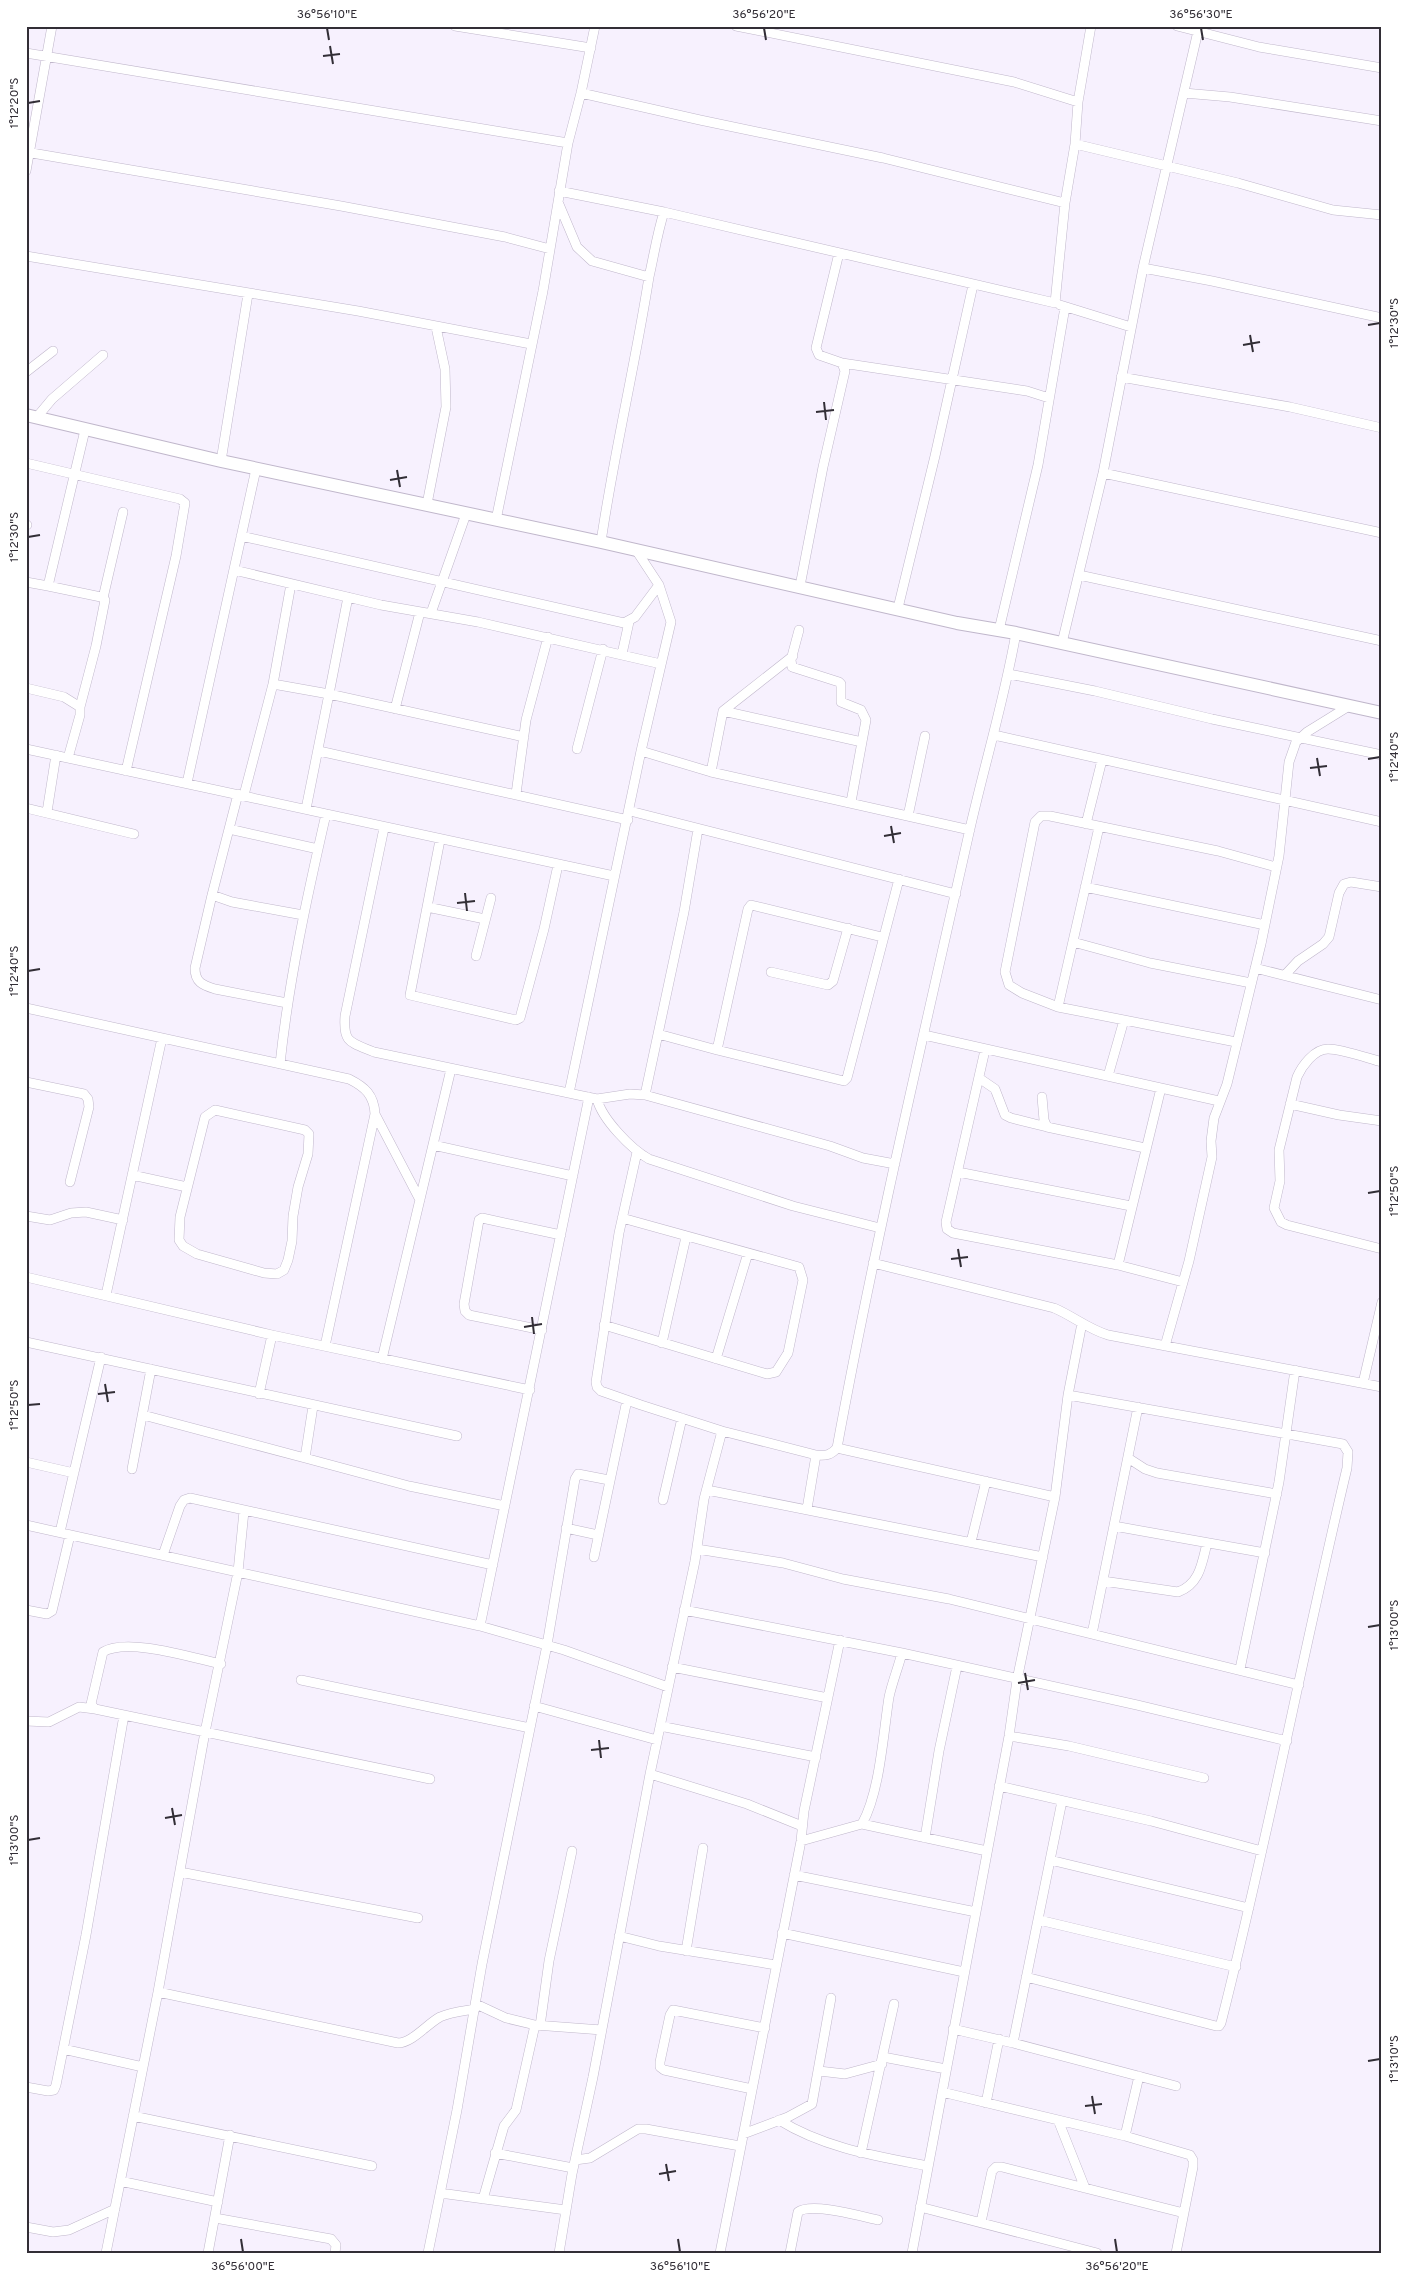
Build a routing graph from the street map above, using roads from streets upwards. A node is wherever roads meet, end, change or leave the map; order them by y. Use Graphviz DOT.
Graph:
graph roads {
  1 [pos="52,26"];
  2 [pos="455,26"];
  3 [pos="595,26"];
  4 [pos="736,26"];
  5 [pos="1091,26"];
  6 [pos="1177,26"];
  7 [pos="1198,32"];
  8 [pos="591,48"];
  9 [pos="26,53"];
  10 [pos="46,56"];
  11 [pos="1382,68"];
  12 [pos="582,93"];
  13 [pos="1184,93"];
  14 [pos="1078,102"];
  15 [pos="1382,121"];
  16 [pos="568,143"];
  17 [pos="1075,144"];
  18 [pos="28,153"];
  19 [pos="1167,167"];
  20 [pos="26,171"];
  21 [pos="559,191"];
  22 [pos="557,202"];
  23 [pos="1064,203"];
  24 [pos="664,212"];
  25 [pos="1382,215"];
  26 [pos="550,249"];
  27 [pos="839,253"];
  28 [pos="26,256"];
  29 [pos="1143,268"];
  30 [pos="649,277"];
  31 [pos="973,285"];
  32 [pos="248,294"];
  33 [pos="1055,303"];
  34 [pos="1065,307"];
  35 [pos="1382,318"];
  36 [pos="436,327"];
  37 [pos="1131,327"];
  38 [pos="531,344"];
  39 [pos="52,351"];
  40 [pos="102,356"];
  41 [pos="842,363"];
  42 [pos="26,372"];
  43 [pos="1121,377"];
  44 [pos="951,381"];
  45 [pos="1049,398"];
  46 [pos="32,416"];
  47 [pos="1382,428"];
  48 [pos="85,430"];
  49 [pos="221,462"];
  50 [pos="26,463"];
  51 [pos="256,469"];
  52 [pos="74,474"];
  53 [pos="1103,474"];
  54 [pos="427,504"];
  55 [pos="123,512"];
  56 [pos="466,514"];
  57 [pos="496,520"];
  58 [pos="1382,533"];
  59 [pos="242,536"];
  60 [pos="601,542"];
  61 [pos="636,550"];
  62 [pos="234,570"];
  63 [pos="1079,574"];
  64 [pos="26,582"];
  65 [pos="443,582"];
  66 [pos="291,584"];
  67 [pos="658,585"];
  68 [pos="48,586"];
  69 [pos="800,586"];
  70 [pos="103,598"];
  71 [pos="348,598"];
  72 [pos="898,608"];
  73 [pos="420,612"];
  74 [pos="431,614"];
  75 [pos="629,622"];
  76 [pos="799,630"];
  77 [pos="999,630"];
  78 [pos="1016,634"];
  79 [pos="548,637"];
  80 [pos="1382,641"];
  81 [pos="1062,643"];
  82 [pos="603,649"];
  83 [pos="622,654"];
  84 [pos="793,656"];
  85 [pos="661,664"];
  86 [pos="1009,674"];
  87 [pos="273,684"];
  88 [pos="26,688"];
  89 [pos="329,694"];
  90 [pos="1349,706"];
  91 [pos="80,707"];
  92 [pos="395,709"];
  93 [pos="723,711"];
  94 [pos="1382,712"];
  95 [pos="994,735"];
  96 [pos="925,736"];
  97 [pos="524,737"];
  98 [pos="1301,738"];
  99 [pos="862,742"];
  100 [pos="26,749"];
  101 [pos="577,749"];
  102 [pos="319,751"];
  103 [pos="641,751"];
  104 [pos="56,755"];
  105 [pos="1382,755"];
  106 [pos="68,758"];
  107 [pos="1102,760"];
  108 [pos="126,771"];
  109 [pos="711,772"];
  110 [pos="187,783"];
  111 [pos="516,794"];
  112 [pos="241,795"];
  113 [pos="1286,799"];
  114 [pos="851,802"];
  115 [pos="26,808"];
  116 [pos="306,809"];
  117 [pos="47,812"];
  118 [pos="326,814"];
  119 [pos="629,816"];
  120 [pos="908,816"];
  121 [pos="1382,822"];
  122 [pos="1086,824"];
  123 [pos="1099,827"];
  124 [pos="384,828"];
  125 [pos="229,829"];
  126 [pos="698,829"];
  127 [pos="970,830"];
  128 [pos="134,834"];
  129 [pos="440,840"];
  130 [pos="318,849"];
  131 [pos="558,865"];
  132 [pos="1276,866"];
  133 [pos="614,876"];
  134 [pos="899,879"];
  135 [pos="1085,887"];
  136 [pos="1382,887"];
  137 [pos="212,894"];
  138 [pos="956,894"];
  139 [pos="491,898"];
  140 [pos="427,907"];
  141 [pos="303,915"];
  142 [pos="485,919"];
  143 [pos="1265,925"];
  144 [pos="848,928"];
  145 [pos="882,937"];
  146 [pos="1073,942"];
  147 [pos="476,956"];
  148 [pos="1255,968"];
  149 [pos="771,972"];
  150 [pos="1285,975"];
  151 [pos="1251,983"];
  152 [pos="1382,1000"];
  153 [pos="287,1003"];
  154 [pos="1058,1007"];
  155 [pos="26,1008"];
  156 [pos="1124,1020"];
  157 [pos="658,1034"];
  158 [pos="924,1035"];
  159 [pos="162,1038"];
  160 [pos="1236,1042"];
  161 [pos="718,1050"];
  162 [pos="985,1050"];
  163 [pos="1382,1062"];
  164 [pos="280,1064"];
  165 [pos="452,1069"];
  166 [pos="1108,1076"];
  167 [pos="979,1078"];
  168 [pos="26,1082"];
  169 [pos="1160,1088"];
  170 [pos="569,1093"];
  171 [pos="645,1095"];
  172 [pos="1042,1097"];
  173 [pos="593,1098"];
  174 [pos="1219,1101"];
  175 [pos="1290,1104"];
  176 [pos="375,1114"];
  177 [pos="1382,1121"];
  178 [pos="1047,1127"];
  179 [pos="433,1145"];
  180 [pos="1146,1148"];
  181 [pos="637,1152"];
  182 [pos="894,1164"];
  183 [pos="958,1172"];
  184 [pos="132,1175"];
  185 [pos="573,1176"];
  186 [pos="70,1182"];
  187 [pos="187,1187"];
  188 [pos="420,1200"];
  189 [pos="1131,1206"];
  190 [pos="26,1216"];
  191 [pos="622,1218"];
  192 [pos="123,1220"];
  193 [pos="880,1228"];
  194 [pos="561,1235"];
  195 [pos="686,1236"];
  196 [pos="1382,1249"];
  197 [pos="748,1253"];
  198 [pos="873,1262"];
  199 [pos="1118,1265"];
  200 [pos="26,1277"];
  201 [pos="1183,1282"];
  202 [pos="106,1295"];
  203 [pos="1382,1302"];
  204 [pos="1082,1323"];
  205 [pos="604,1325"];
  206 [pos="542,1330"];
  207 [pos="272,1335"];
  208 [pos="26,1342"];
  209 [pos="662,1343"];
  210 [pos="325,1346"];
  211 [pos="1164,1346"];
  212 [pos="101,1357"];
  213 [pos="382,1359"];
  214 [pos="716,1359"];
  215 [pos="151,1369"];
  216 [pos="1295,1370"];
  217 [pos="1364,1383"];
  218 [pos="1382,1387"];
  219 [pos="530,1390"];
  220 [pos="259,1394"];
  221 [pos="1068,1395"];
  222 [pos="627,1400"];
  223 [pos="313,1406"];
  224 [pos="1138,1407"];
  225 [pos="142,1415"];
  226 [pos="682,1418"];
  227 [pos="722,1431"];
  228 [pos="1286,1434"];
  229 [pos="457,1436"];
  230 [pos="837,1448"];
  231 [pos="816,1455"];
  232 [pos="305,1458"];
  233 [pos="1128,1458"];
  234 [pos="26,1462"];
  235 [pos="132,1469"];
  236 [pos="74,1472"];
  237 [pos="609,1480"];
  238 [pos="986,1481"];
  239 [pos="706,1490"];
  240 [pos="1277,1494"];
  241 [pos="1055,1497"];
  242 [pos="663,1500"];
  243 [pos="505,1506"];
  244 [pos="807,1509"];
  245 [pos="244,1511"];
  246 [pos="26,1525"];
  247 [pos="1114,1526"];
  248 [pos="566,1528"];
  249 [pos="65,1534"];
  250 [pos="598,1534"];
  251 [pos="971,1542"];
  252 [pos="1207,1543"];
  253 [pos="696,1549"];
  254 [pos="1265,1554"];
  255 [pos="163,1555"];
  256 [pos="594,1557"];
  257 [pos="1043,1557"];
  258 [pos="493,1565"];
  259 [pos="238,1572"];
  260 [pos="1103,1581"];
  261 [pos="26,1610"];
  262 [pos="684,1610"];
  263 [pos="1031,1619"];
  264 [pos="480,1626"];
  265 [pos="1092,1634"];
  266 [pos="840,1640"];
  267 [pos="547,1645"];
  268 [pos="902,1653"];
  269 [pos="221,1664"];
  270 [pos="957,1666"];
  271 [pos="672,1667"];
  272 [pos="1240,1669"];
  273 [pos="300,1680"];
  274 [pos="1017,1680"];
  275 [pos="1299,1685"];
  276 [pos="668,1687"];
  277 [pos="828,1698"];
  278 [pos="534,1706"];
  279 [pos="95,1709"];
  280 [pos="124,1715"];
  281 [pos="26,1721"];
  282 [pos="660,1726"];
  283 [pos="530,1728"];
  284 [pos="205,1732"];
  285 [pos="1009,1736"];
  286 [pos="657,1740"];
  287 [pos="1287,1741"];
  288 [pos="816,1757"];
  289 [pos="650,1774"];
  290 [pos="1204,1778"];
  291 [pos="430,1779"];
  292 [pos="999,1786"];
  293 [pos="1062,1801"];
  294 [pos="862,1824"];
  295 [pos="802,1826"];
  296 [pos="925,1838"];
  297 [pos="801,1841"];
  298 [pos="703,1848"];
  299 [pos="572,1851"];
  300 [pos="987,1851"];
  301 [pos="1262,1851"];
  302 [pos="1050,1860"];
  303 [pos="180,1872"];
  304 [pos="794,1875"];
  305 [pos="1249,1908"];
  306 [pos="976,1912"];
  307 [pos="418,1918"];
  308 [pos="1038,1920"];
  309 [pos="782,1933"];
  310 [pos="619,1936"];
  311 [pos="686,1951"];
  312 [pos="776,1965"];
  313 [pos="1236,1967"];
  314 [pos="964,1972"];
  315 [pos="1026,1977"];
  316 [pos="158,1992"];
  317 [pos="831,1998"];
  318 [pos="894,2004"];
  319 [pos="475,2007"];
  320 [pos="537,2026"];
  321 [pos="764,2028"];
  322 [pos="953,2029"];
  323 [pos="602,2030"];
  324 [pos="999,2040"];
  325 [pos="1013,2042"];
  326 [pos="63,2049"];
  327 [pos="882,2061"];
  328 [pos="143,2067"];
  329 [pos="946,2069"];
  330 [pos="819,2070"];
  331 [pos="1139,2076"];
  332 [pos="1176,2086"];
  333 [pos="26,2087"];
  334 [pos="752,2089"];
  335 [pos="942,2092"];
  336 [pos="986,2103"];
  337 [pos="133,2116"];
  338 [pos="778,2120"];
  339 [pos="1058,2120"];
  340 [pos="743,2134"];
  341 [pos="230,2135"];
  342 [pos="1125,2136"];
  343 [pos="740,2146"];
  344 [pos="495,2153"];
  345 [pos="861,2153"];
  346 [pos="574,2164"];
  347 [pos="372,2166"];
  348 [pos="928,2166"];
  349 [pos="120,2181"];
  350 [pos="1085,2188"];
  351 [pos="440,2193"];
  352 [pos="483,2199"];
  353 [pos="218,2202"];
  354 [pos="920,2207"];
  355 [pos="115,2208"];
  356 [pos="566,2210"];
  357 [pos="1184,2213"];
  358 [pos="215,2218"];
  359 [pos="878,2220"];
  360 [pos="981,2222"];
  361 [pos="26,2227"];
  362 [pos="428,2252"];
  363 [pos="106,2253"];
  364 [pos="208,2253"];
  365 [pos="335,2253"];
  366 [pos="438,2253"];
  367 [pos="559,2253"];
  368 [pos="720,2253"];
  369 [pos="790,2253"];
  370 [pos="912,2253"];
  371 [pos="1097,2253"];
  372 [pos="1176,2253"];
  1 -- 10 [label="street"];
  2 -- 8 [label="street"];
  3 -- 8 [label="street"];
  4 -- 14 [label="street"];
  5 -- 14 [label="street"];
  6 -- 7 [label="street"];
  7 -- 11 [label="street"];
  7 -- 13 [label="street"];
  8 -- 12 [label="street"];
  9 -- 10 [label="street"];
  10 -- 16 [label="street"];
  10 -- 18 [label="street"];
  12 -- 16 [label="street"];
  12 -- 23 [label="street"];
  13 -- 15 [label="street"];
  13 -- 19 [label="street"];
  14 -- 17 [label="street"];
  16 -- 21 [label="street"];
  17 -- 19 [label="street"];
  17 -- 23 [label="street"];
  18 -- 20 [label="street"];
  18 -- 26 [label="street"];
  19 -- 25 [label="street"];
  19 -- 29 [label="street"];
  21 -- 22 [label="street"];
  21 -- 24 [label="street"];
  22 -- 26 [label="street"];
  22 -- 30 [label="street"];
  23 -- 33 [label="street"];
  24 -- 27 [label="street"];
  24 -- 30 [label="street"];
  26 -- 38 [label="street"];
  27 -- 31 [label="street"];
  27 -- 41 [label="street"];
  28 -- 32 [label="street"];
  29 -- 35 [label="street"];
  29 -- 37 [label="street"];
  30 -- 60 [label="street"];
  31 -- 33 [label="street"];
  31 -- 44 [label="street"];
  32 -- 36 [label="street"];
  32 -- 49 [label="street"];
  33 -- 34 [label="street"];
  34 -- 37 [label="street"];
  34 -- 45 [label="street"];
  36 -- 38 [label="street"];
  36 -- 54 [label="street"];
  37 -- 43 [label="street"];
  38 -- 57 [label="street"];
  39 -- 42 [label="street"];
  40 -- 46 [label="street"];
  41 -- 44 [label="street"];
  41 -- 69 [label="street"];
  43 -- 47 [label="street"];
  43 -- 53 [label="street"];
  44 -- 45 [label="street"];
  44 -- 72 [label="street"];
  45 -- 77 [label="street"];
  46 -- 48 [label="street"];
  48 -- 49 [label="street"];
  48 -- 52 [label="street"];
  49 -- 51 [label="street"];
  50 -- 52 [label="street"];
  51 -- 54 [label="street"];
  51 -- 59 [label="street"];
  52 -- 68 [label="street"];
  52 -- 108 [label="street"];
  53 -- 58 [label="street"];
  53 -- 63 [label="street"];
  54 -- 56 [label="street"];
  55 -- 70 [label="street"];
  56 -- 57 [label="street"];
  56 -- 65 [label="street"];
  57 -- 60 [label="street"];
  59 -- 62 [label="street"];
  59 -- 65 [label="street"];
  60 -- 61 [label="street"];
  61 -- 67 [label="street"];
  61 -- 69 [label="street"];
  62 -- 66 [label="street"];
  62 -- 110 [label="street"];
  63 -- 80 [label="street"];
  63 -- 81 [label="street"];
  64 -- 68 [label="street"];
  65 -- 74 [label="street"];
  65 -- 75 [label="street"];
  66 -- 71 [label="street"];
  66 -- 87 [label="street"];
  67 -- 75 [label="street"];
  67 -- 85 [label="street"];
  68 -- 70 [label="street"];
  69 -- 72 [label="street"];
  70 -- 91 [label="street"];
  71 -- 73 [label="street"];
  71 -- 89 [label="street"];
  72 -- 77 [label="street"];
  73 -- 74 [label="street"];
  73 -- 92 [label="street"];
  74 -- 79 [label="street"];
  75 -- 83 [label="street"];
  76 -- 84 [label="street"];
  77 -- 78 [label="street"];
  78 -- 81 [label="street"];
  78 -- 86 [label="street"];
  79 -- 82 [label="street"];
  79 -- 97 [label="street"];
  81 -- 90 [label="street"];
  82 -- 83 [label="street"];
  82 -- 101 [label="street"];
  83 -- 85 [label="street"];
  84 -- 93 [label="street"];
  84 -- 99 [label="street"];
  85 -- 103 [label="street"];
  86 -- 95 [label="street"];
  86 -- 98 [label="street"];
  87 -- 89 [label="street"];
  87 -- 112 [label="street"];
  88 -- 91 [label="street"];
  89 -- 92 [label="street"];
  89 -- 102 [label="street"];
  90 -- 94 [label="street"];
  90 -- 98 [label="street"];
  91 -- 106 [label="street"];
  92 -- 97 [label="street"];
  93 -- 99 [label="street"];
  93 -- 109 [label="street"];
  95 -- 107 [label="street"];
  95 -- 127 [label="street"];
  96 -- 120 [label="street"];
  97 -- 111 [label="street"];
  98 -- 105 [label="street"];
  98 -- 113 [label="street"];
  99 -- 114 [label="street"];
  100 -- 104 [label="street"];
  102 -- 111 [label="street"];
  102 -- 116 [label="street"];
  103 -- 109 [label="street"];
  103 -- 119 [label="street"];
  104 -- 106 [label="street"];
  104 -- 117 [label="street"];
  106 -- 108 [label="street"];
  107 -- 113 [label="street"];
  107 -- 122 [label="street"];
  108 -- 110 [label="street"];
  109 -- 114 [label="street"];
  110 -- 112 [label="street"];
  111 -- 119 [label="street"];
  112 -- 116 [label="street"];
  112 -- 125 [label="street"];
  113 -- 121 [label="street"];
  113 -- 132 [label="street"];
  114 -- 120 [label="street"];
  115 -- 117 [label="street"];
  116 -- 118 [label="street"];
  117 -- 128 [label="street"];
  118 -- 124 [label="street"];
  118 -- 130 [label="street"];
  119 -- 126 [label="street"];
  119 -- 133 [label="street"];
  120 -- 127 [label="street"];
  122 -- 123 [label="street"];
  122 -- 154 [label="street"];
  123 -- 132 [label="street"];
  123 -- 135 [label="street"];
  124 -- 129 [label="street"];
  124 -- 165 [label="street"];
  125 -- 130 [label="street"];
  125 -- 137 [label="street"];
  126 -- 134 [label="street"];
  126 -- 157 [label="street"];
  127 -- 138 [label="street"];
  129 -- 131 [label="street"];
  129 -- 140 [label="street"];
  130 -- 141 [label="street"];
  131 -- 133 [label="street"];
  131 -- 140 [label="street"];
  132 -- 143 [label="street"];
  133 -- 170 [label="street"];
  134 -- 138 [label="street"];
  134 -- 145 [label="street"];
  135 -- 143 [label="street"];
  135 -- 146 [label="street"];
  136 -- 150 [label="street"];
  137 -- 141 [label="street"];
  137 -- 153 [label="street"];
  138 -- 158 [label="street"];
  139 -- 142 [label="street"];
  140 -- 142 [label="street"];
  141 -- 153 [label="street"];
  142 -- 147 [label="street"];
  143 -- 148 [label="street"];
  144 -- 145 [label="street"];
  144 -- 149 [label="street"];
  144 -- 161 [label="street"];
  145 -- 161 [label="street"];
  146 -- 151 [label="street"];
  146 -- 154 [label="street"];
  148 -- 150 [label="street"];
  148 -- 151 [label="street"];
  150 -- 152 [label="street"];
  151 -- 160 [label="street"];
  153 -- 164 [label="street"];
  154 -- 156 [label="street"];
  155 -- 159 [label="street"];
  156 -- 160 [label="street"];
  156 -- 166 [label="street"];
  157 -- 161 [label="street"];
  157 -- 171 [label="street"];
  158 -- 162 [label="street"];
  158 -- 182 [label="street"];
  159 -- 164 [label="street"];
  159 -- 184 [label="street"];
  160 -- 174 [label="street"];
  162 -- 166 [label="street"];
  162 -- 167 [label="street"];
  163 -- 175 [label="street"];
  164 -- 176 [label="street"];
  165 -- 170 [label="street"];
  165 -- 179 [label="street"];
  166 -- 169 [label="street"];
  167 -- 178 [label="street"];
  167 -- 183 [label="street"];
  168 -- 186 [label="street"];
  169 -- 174 [label="street"];
  169 -- 180 [label="street"];
  170 -- 173 [label="street"];
  171 -- 173 [label="street"];
  171 -- 182 [label="street"];
  172 -- 178 [label="street"];
  173 -- 181 [label="street"];
  173 -- 185 [label="street"];
  174 -- 201 [label="street"];
  175 -- 177 [label="street"];
  175 -- 196 [label="street"];
  176 -- 188 [label="street"];
  176 -- 210 [label="street"];
  178 -- 180 [label="street"];
  179 -- 185 [label="street"];
  179 -- 188 [label="street"];
  180 -- 189 [label="street"];
  181 -- 191 [label="street"];
  181 -- 193 [label="street"];
  182 -- 193 [label="street"];
  183 -- 189 [label="street"];
  183 -- 199 [label="street"];
  184 -- 187 [label="street"];
  184 -- 192 [label="street"];
  185 -- 194 [label="street"];
  187 -- 187 [label="street"];
  188 -- 213 [label="street"];
  189 -- 199 [label="street"];
  190 -- 192 [label="street"];
  191 -- 195 [label="street"];
  191 -- 205 [label="street"];
  192 -- 202 [label="street"];
  193 -- 198 [label="street"];
  194 -- 206 [label="street"];
  194 -- 206 [label="street"];
  195 -- 197 [label="street"];
  195 -- 209 [label="street"];
  197 -- 214 [label="street"];
  197 -- 214 [label="street"];
  198 -- 204 [label="street"];
  198 -- 230 [label="street"];
  199 -- 201 [label="street"];
  200 -- 202 [label="street"];
  201 -- 211 [label="street"];
  202 -- 207 [label="street"];
  203 -- 217 [label="street"];
  204 -- 211 [label="street"];
  204 -- 221 [label="street"];
  205 -- 209 [label="street"];
  205 -- 222 [label="street"];
  206 -- 219 [label="street"];
  207 -- 210 [label="street"];
  207 -- 220 [label="street"];
  208 -- 212 [label="street"];
  209 -- 214 [label="street"];
  210 -- 213 [label="street"];
  211 -- 216 [label="street"];
  212 -- 215 [label="street"];
  212 -- 236 [label="street"];
  213 -- 219 [label="street"];
  215 -- 220 [label="street"];
  215 -- 225 [label="street"];
  216 -- 217 [label="street"];
  216 -- 228 [label="street"];
  217 -- 218 [label="street"];
  219 -- 243 [label="street"];
  220 -- 223 [label="street"];
  221 -- 224 [label="street"];
  221 -- 241 [label="street"];
  222 -- 226 [label="street"];
  222 -- 237 [label="street"];
  223 -- 229 [label="street"];
  223 -- 232 [label="street"];
  224 -- 228 [label="street"];
  224 -- 233 [label="street"];
  225 -- 232 [label="street"];
  225 -- 235 [label="street"];
  226 -- 227 [label="street"];
  226 -- 242 [label="street"];
  227 -- 231 [label="street"];
  227 -- 239 [label="street"];
  228 -- 240 [label="street"];
  228 -- 275 [label="street"];
  230 -- 231 [label="street"];
  230 -- 238 [label="street"];
  231 -- 244 [label="street"];
  232 -- 243 [label="street"];
  233 -- 240 [label="street"];
  233 -- 247 [label="street"];
  234 -- 236 [label="street"];
  236 -- 249 [label="street"];
  237 -- 248 [label="street"];
  237 -- 250 [label="street"];
  238 -- 241 [label="street"];
  238 -- 251 [label="street"];
  239 -- 244 [label="street"];
  239 -- 253 [label="street"];
  240 -- 254 [label="street"];
  241 -- 257 [label="street"];
  243 -- 258 [label="street"];
  244 -- 251 [label="street"];
  245 -- 255 [label="street"];
  245 -- 258 [label="street"];
  245 -- 259 [label="street"];
  246 -- 249 [label="street"];
  247 -- 252 [label="street"];
  247 -- 260 [label="street"];
  248 -- 250 [label="street"];
  248 -- 267 [label="street"];
  249 -- 255 [label="street"];
  249 -- 261 [label="street"];
  250 -- 256 [label="street"];
  251 -- 257 [label="street"];
  252 -- 254 [label="street"];
  252 -- 260 [label="street"];
  253 -- 262 [label="street"];
  253 -- 263 [label="street"];
  254 -- 272 [label="street"];
  255 -- 259 [label="street"];
  257 -- 263 [label="street"];
  258 -- 264 [label="street"];
  259 -- 264 [label="street"];
  259 -- 269 [label="street"];
  260 -- 265 [label="street"];
  262 -- 266 [label="street"];
  262 -- 271 [label="street"];
  263 -- 265 [label="street"];
  263 -- 274 [label="street"];
  264 -- 267 [label="street"];
  265 -- 272 [label="street"];
  266 -- 268 [label="street"];
  266 -- 277 [label="street"];
  267 -- 276 [label="street"];
  267 -- 278 [label="street"];
  268 -- 270 [label="street"];
  268 -- 294 [label="street"];
  269 -- 279 [label="street"];
  269 -- 284 [label="street"];
  270 -- 274 [label="street"];
  270 -- 296 [label="street"];
  271 -- 276 [label="street"];
  271 -- 277 [label="street"];
  272 -- 275 [label="street"];
  273 -- 283 [label="street"];
  274 -- 285 [label="street"];
  274 -- 287 [label="street"];
  275 -- 287 [label="street"];
  276 -- 282 [label="street"];
  277 -- 288 [label="street"];
  278 -- 283 [label="street"];
  278 -- 286 [label="street"];
  279 -- 280 [label="street"];
  279 -- 281 [label="street"];
  280 -- 284 [label="street"];
  280 -- 326 [label="street"];
  282 -- 286 [label="street"];
  282 -- 288 [label="street"];
  283 -- 319 [label="street"];
  284 -- 291 [label="street"];
  284 -- 303 [label="street"];
  285 -- 290 [label="street"];
  285 -- 292 [label="street"];
  286 -- 289 [label="street"];
  287 -- 301 [label="street"];
  288 -- 295 [label="street"];
  289 -- 295 [label="street"];
  289 -- 310 [label="street"];
  292 -- 293 [label="street"];
  292 -- 300 [label="street"];
  293 -- 301 [label="street"];
  293 -- 302 [label="street"];
  294 -- 296 [label="street"];
  294 -- 297 [label="street"];
  295 -- 297 [label="street"];
  296 -- 300 [label="street"];
  297 -- 304 [label="street"];
  298 -- 311 [label="street"];
  299 -- 320 [label="street"];
  300 -- 306 [label="street"];
  301 -- 305 [label="street"];
  302 -- 305 [label="street"];
  302 -- 308 [label="street"];
  303 -- 307 [label="street"];
  303 -- 316 [label="street"];
  304 -- 306 [label="street"];
  304 -- 309 [label="street"];
  305 -- 313 [label="street"];
  306 -- 314 [label="street"];
  308 -- 313 [label="street"];
  308 -- 315 [label="street"];
  309 -- 312 [label="street"];
  309 -- 314 [label="street"];
  310 -- 311 [label="street"];
  310 -- 323 [label="street"];
  311 -- 312 [label="street"];
  312 -- 321 [label="street"];
  313 -- 315 [label="street"];
  314 -- 322 [label="street"];
  315 -- 325 [label="street"];
  316 -- 319 [label="street"];
  316 -- 328 [label="street"];
  317 -- 330 [label="street"];
  318 -- 327 [label="street"];
  319 -- 320 [label="street"];
  319 -- 351 [label="street"];
  320 -- 323 [label="street"];
  320 -- 344 [label="street"];
  321 -- 334 [label="street"];
  321 -- 334 [label="street"];
  322 -- 324 [label="street"];
  322 -- 329 [label="street"];
  323 -- 346 [label="street"];
  324 -- 325 [label="street"];
  324 -- 336 [label="street"];
  325 -- 331 [label="street"];
  326 -- 328 [label="street"];
  326 -- 333 [label="street"];
  327 -- 329 [label="street"];
  327 -- 330 [label="street"];
  327 -- 345 [label="street"];
  328 -- 337 [label="street"];
  329 -- 335 [label="street"];
  330 -- 338 [label="street"];
  331 -- 332 [label="street"];
  331 -- 342 [label="street"];
  334 -- 340 [label="street"];
  335 -- 336 [label="street"];
  335 -- 348 [label="street"];
  336 -- 339 [label="street"];
  337 -- 341 [label="street"];
  337 -- 349 [label="street"];
  338 -- 340 [label="street"];
  338 -- 345 [label="street"];
  339 -- 342 [label="street"];
  339 -- 350 [label="street"];
  340 -- 343 [label="street"];
  341 -- 347 [label="street"];
  341 -- 353 [label="street"];
  342 -- 357 [label="street"];
  343 -- 346 [label="street"];
  343 -- 368 [label="street"];
  344 -- 346 [label="street"];
  344 -- 352 [label="street"];
  345 -- 348 [label="street"];
  346 -- 356 [label="street"];
  348 -- 354 [label="street"];
  349 -- 353 [label="street"];
  349 -- 355 [label="street"];
  350 -- 357 [label="street"];
  350 -- 360 [label="street"];
  351 -- 352 [label="street"];
  351 -- 362 [label="street"];
  352 -- 356 [label="street"];
  353 -- 358 [label="street"];
  354 -- 360 [label="street"];
  354 -- 370 [label="street"];
  355 -- 361 [label="street"];
  355 -- 363 [label="street"];
  356 -- 367 [label="street"];
  357 -- 372 [label="street"];
  358 -- 364 [label="street"];
  358 -- 365 [label="street"];
  359 -- 369 [label="street"];
  360 -- 371 [label="street"];
  362 -- 366 [label="street"];
}
